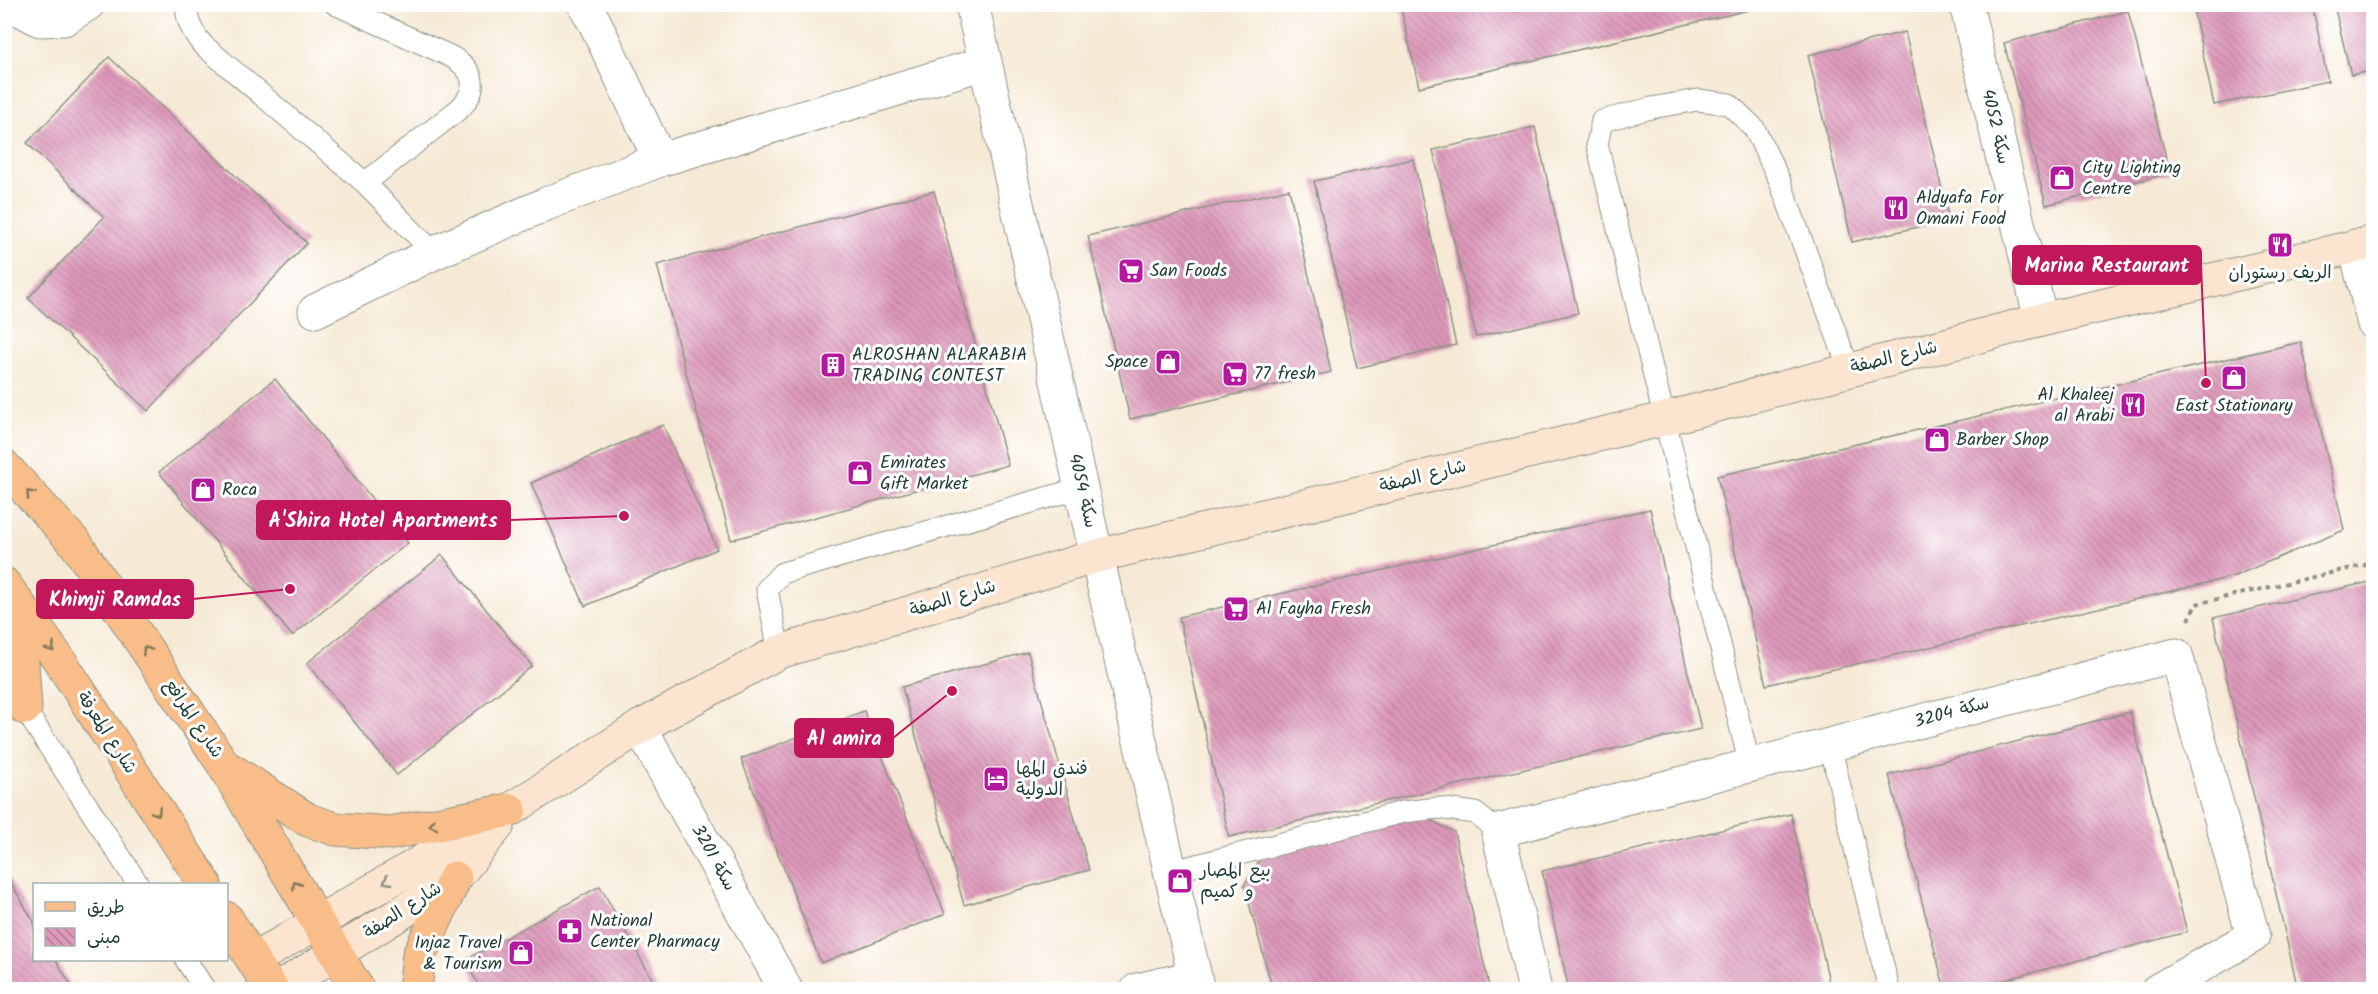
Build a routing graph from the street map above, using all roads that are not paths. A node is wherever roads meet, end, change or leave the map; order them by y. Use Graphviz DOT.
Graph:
graph roads {
  1 [pos="88,4"];
  2 [pos="187,4"];
  3 [pos="335,4"];
  4 [pos="584,4"];
  5 [pos="972,4"];
  6 [pos="1966,4"];
  7 [pos="15,7"];
  8 [pos="985,63"];
  9 [pos="660,160"];
  10 [pos="365,183"];
  11 [pos="2364,244"];
  12 [pos="434,253"];
  13 [pos="315,311"];
  14 [pos="2041,320"];
  15 [pos="2373,324"];
  16 [pos="1849,369"];
  17 [pos="1664,419"];
  18 [pos="4,466"];
  19 [pos="1081,488"];
  20 [pos="1097,556"];
  21 [pos="11,593"];
  22 [pos="779,652"];
  23 [pos="4,677"];
  24 [pos="24,708"];
  25 [pos="640,727"];
  26 [pos="1830,745"];
  27 [pos="223,765"];
  28 [pos="1750,766"];
  29 [pos="510,810"];
  30 [pos="1498,831"];
  31 [pos="1170,872"];
  32 [pos="455,878"];
  33 [pos="137,883"];
  34 [pos="204,883"];
  35 [pos="228,921"];
  36 [pos="317,921"];
  37 [pos="336,953"];
  38 [pos="253,960"];
  39 [pos="187,961"];
  40 [pos="1196,983"];
  41 [pos="206,990"];
  42 [pos="274,990"];
  43 [pos="358,990"];
  44 [pos="415,990"];
  45 [pos="786,990"];
  46 [pos="1137,990"];
  47 [pos="1535,990"];
  48 [pos="1889,990"];
  49 [pos="2158,990"];
  1 -- 7 [label="street"];
  2 -- 10 [label="lane"];
  3 -- 10 [label="lane"];
  4 -- 9 [label="street"];
  5 -- 8 [label="street, سكة 4054"];
  6 -- 14 [label="street, سكة 4052"];
  8 -- 9 [label="street"];
  8 -- 19 [label="street, سكة 4054"];
  9 -- 12 [label="street"];
  10 -- 12 [label="lane"];
  11 -- 14 [label="street, شارع الصفة"];
  11 -- 15 [label="street"];
  12 -- 13 [label="street"];
  14 -- 16 [label="street, شارع الصفة"];
  16 -- 17 [label="street, شارع الصفة"];
  16 -- 17 [label="lane"];
  17 -- 20 [label="street, شارع الصفة"];
  17 -- 28 [label="lane"];
  27 -- 18 [label="main road, شارع المرافع, one-way"];
  19 -- 20 [label="street, سكة 4054"];
  19 -- 22 [label="lane"];
  20 -- 22 [label="street, شارع الصفة"];
  20 -- 31 [label="street, سكة 4054"];
  21 -- 24 [label="main road"];
  21 -- 34 [label="main road, شارع المعرفة, one-way"];
  22 -- 25 [label="street, شارع الصفة"];
  23 -- 24 [label="lane"];
  24 -- 33 [label="lane"];
  25 -- 29 [label="street, شارع الصفة"];
  25 -- 45 [label="street, سكة 3201"];
  26 -- 28 [label="street, سكة 3204"];
  26 -- 48 [label="lane"];
  26 -- 49 [label="street, سكة 3204"];
  29 -- 27 [label="main road, one-way"];
  36 -- 27 [label="main road, شارع المرافع, one-way"];
  28 -- 30 [label="street, سكة 3204"];
  29 -- 32 [label="street, شارع الصفة"];
  29 -- 36 [label="street, شارع الصفة, one-way"];
  30 -- 31 [label="lane"];
  30 -- 47 [label="street"];
  31 -- 40 [label="street, سكة 4054"];
  32 -- 37 [label="street, شارع الصفة"];
  32 -- 44 [label="main road"];
  35 -- 38 [label="main road"];
  36 -- 37 [label="main road, شارع المرافع"];
  36 -- 38 [label="street, شارع الصفة"];
  37 -- 42 [label="street, شارع الصفة"];
  37 -- 43 [label="main road, شارع المرافع"];
  38 -- 42 [label="main road"];
  39 -- 41 [label="lane"];
  40 -- 46 [label="street"];
}
